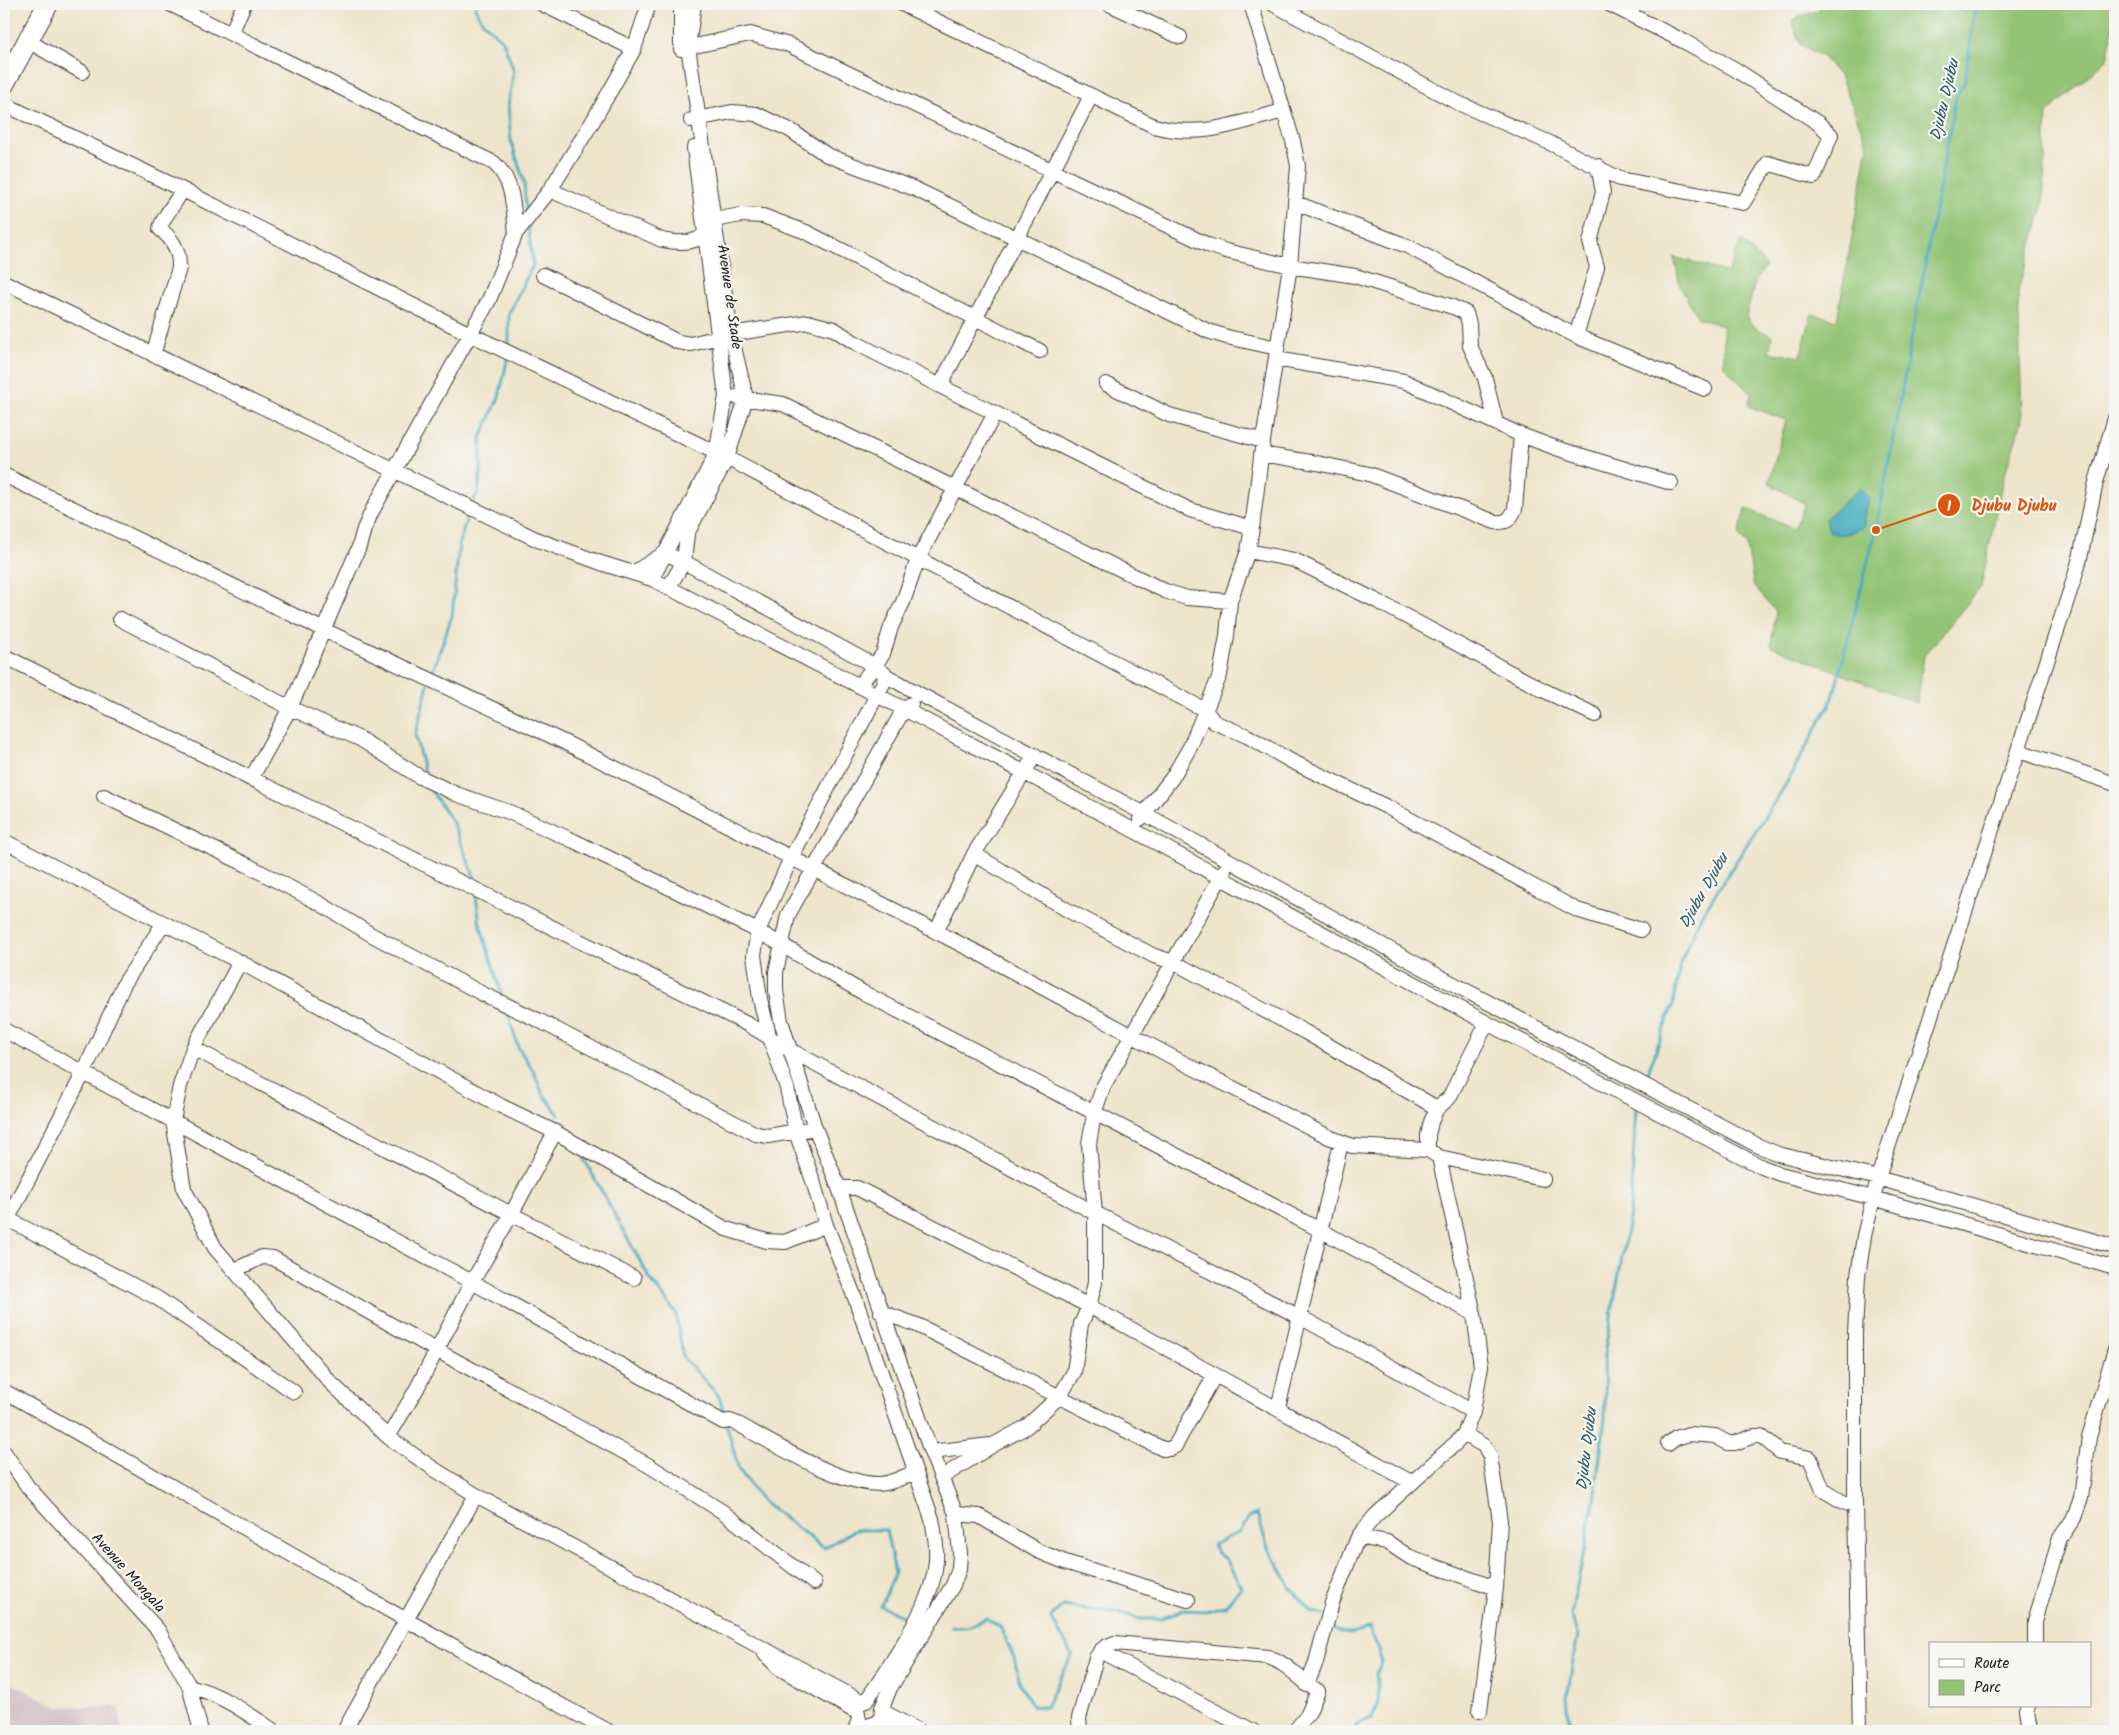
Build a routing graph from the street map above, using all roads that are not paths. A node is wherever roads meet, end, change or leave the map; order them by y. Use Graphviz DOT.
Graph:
graph roads {
  1 [pos="48,4"];
  2 [pos="170,4"];
  3 [pos="244,4"];
  4 [pos="542,4"];
  5 [pos="649,4"];
  6 [pos="683,4"];
  7 [pos="694,4"];
  8 [pos="902,4"];
  9 [pos="1109,4"];
  10 [pos="1251,4"];
  11 [pos="1273,4"];
  12 [pos="1609,4"];
  13 [pos="231,34"];
  14 [pos="1180,36"];
  15 [pos="28,41"];
  16 [pos="685,48"];
  17 [pos="634,49"];
  18 [pos="82,72"];
  19 [pos="4,84"];
  20 [pos="1091,96"];
  21 [pos="4,104"];
  22 [pos="1283,111"];
  23 [pos="695,120"];
  24 [pos="1598,166"];
  25 [pos="1052,171"];
  26 [pos="183,190"];
  27 [pos="550,190"];
  28 [pos="1296,203"];
  29 [pos="714,220"];
  30 [pos="516,233"];
  31 [pos="704,236"];
  32 [pos="1017,239"];
  33 [pos="1290,266"];
  34 [pos="543,274"];
  35 [pos="4,282"];
  36 [pos="976,317"];
  37 [pos="470,334"];
  38 [pos="725,335"];
  39 [pos="1576,336"];
  40 [pos="1040,351"];
  41 [pos="1277,353"];
  42 [pos="152,355"];
  43 [pos="1106,384"];
  44 [pos="940,386"];
  45 [pos="1705,389"];
  46 [pos="726,396"];
  47 [pos="746,398"];
  48 [pos="995,412"];
  49 [pos="2115,418"];
  50 [pos="1496,423"];
  51 [pos="1521,435"];
  52 [pos="1262,447"];
  53 [pos="721,456"];
  54 [pos="394,469"];
  55 [pos="4,475"];
  56 [pos="1671,483"];
  57 [pos="956,489"];
  58 [pos="1252,528"];
  59 [pos="1248,551"];
  60 [pos="665,553"];
  61 [pos="918,560"];
  62 [pos="684,562"];
  63 [pos="633,573"];
  64 [pos="652,579"];
  65 [pos="668,588"];
  66 [pos="1230,601"];
  67 [pos="120,619"];
  68 [pos="324,630"];
  69 [pos="4,655"];
  70 [pos="874,666"];
  71 [pos="887,676"];
  72 [pos="859,686"];
  73 [pos="922,695"];
  74 [pos="876,696"];
  75 [pos="290,708"];
  76 [pos="904,709"];
  77 [pos="1205,710"];
  78 [pos="1595,715"];
  79 [pos="2019,751"];
  80 [pos="1035,755"];
  81 [pos="1024,773"];
  82 [pos="251,779"];
  83 [pos="2115,784"];
  84 [pos="104,796"];
  85 [pos="1143,813"];
  86 [pos="1133,830"];
  87 [pos="4,841"];
  88 [pos="974,854"];
  89 [pos="791,858"];
  90 [pos="1229,862"];
  91 [pos="814,869"];
  92 [pos="1220,878"];
  93 [pos="163,924"];
  94 [pos="1642,930"];
  95 [pos="758,931"];
  96 [pos="936,932"];
  97 [pos="780,946"];
  98 [pos="240,962"];
  99 [pos="1173,962"];
  100 [pos="1487,1023"];
  101 [pos="4,1030"];
  102 [pos="768,1035"];
  103 [pos="1131,1035"];
  104 [pos="193,1048"];
  105 [pos="790,1050"];
  106 [pos="84,1072"];
  107 [pos="1638,1081"];
  108 [pos="1630,1098"];
  109 [pos="1437,1108"];
  110 [pos="1094,1114"];
  111 [pos="173,1121"];
  112 [pos="815,1128"];
  113 [pos="555,1132"];
  114 [pos="796,1132"];
  115 [pos="1341,1142"];
  116 [pos="1434,1153"];
  117 [pos="1878,1178"];
  118 [pos="1543,1179"];
  119 [pos="839,1188"];
  120 [pos="1873,1198"];
  121 [pos="1095,1213"];
  122 [pos="512,1215"];
  123 [pos="5,1221"];
  124 [pos="826,1224"];
  125 [pos="1322,1231"];
  126 [pos="2115,1247"];
  127 [pos="2115,1268"];
  128 [pos="235,1270"];
  129 [pos="634,1278"];
  130 [pos="472,1282"];
  131 [pos="1089,1306"];
  132 [pos="881,1312"];
  133 [pos="1474,1314"];
  134 [pos="1300,1317"];
  135 [pos="2115,1349"];
  136 [pos="436,1350"];
  137 [pos="1214,1375"];
  138 [pos="4,1391"];
  139 [pos="294,1392"];
  140 [pos="1060,1396"];
  141 [pos="1278,1408"];
  142 [pos="1473,1412"];
  143 [pos="1464,1434"];
  144 [pos="388,1437"];
  145 [pos="1668,1444"];
  146 [pos="993,1445"];
  147 [pos="4,1452"];
  148 [pos="931,1452"];
  149 [pos="915,1472"];
  150 [pos="942,1477"];
  151 [pos="1411,1482"];
  152 [pos="476,1495"];
  153 [pos="1855,1506"];
  154 [pos="956,1514"];
  155 [pos="1358,1537"];
  156 [pos="814,1582"];
  157 [pos="1496,1588"];
  158 [pos="1188,1600"];
  159 [pos="408,1621"];
  160 [pos="2035,1642"];
  161 [pos="1100,1651"];
  162 [pos="1307,1685"];
  163 [pos="189,1686"];
  164 [pos="2027,1708"];
  165 [pos="1480,1711"];
  166 [pos="868,1716"];
  167 [pos="201,1731"];
  168 [pos="274,1731"];
  169 [pos="344,1731"];
  170 [pos="608,1731"];
  171 [pos="892,1731"];
  172 [pos="919,1731"];
  173 [pos="1080,1731"];
  174 [pos="1253,1731"];
  175 [pos="1295,1731"];
  176 [pos="1860,1731"];
  177 [pos="2029,1731"];
  1 -- 15 [label="highway"];
  2 -- 13 [label="street"];
  3 -- 13 [label="street"];
  4 -- 17 [label="street"];
  5 -- 17 [label="street"];
  6 -- 16 [label="street, Avenue de Stade"];
  7 -- 16 [label="street"];
  8 -- 20 [label="street"];
  9 -- 14 [label="street"];
  10 -- 22 [label="street"];
  11 -- 24 [label="street"];
  12 -- 24 [label="street"];
  13 -- 30 [label="street"];
  15 -- 18 [label="street"];
  15 -- 19 [label="highway"];
  16 -- 23 [label="street, Avenue de Stade"];
  16 -- 25 [label="street"];
  17 -- 27 [label="street"];
  20 -- 22 [label="street"];
  20 -- 25 [label="street"];
  21 -- 26 [label="street"];
  22 -- 28 [label="street"];
  23 -- 29 [label="street"];
  23 -- 31 [label="street, Avenue de Stade"];
  23 -- 32 [label="street"];
  24 -- 39 [label="street"];
  25 -- 32 [label="street"];
  25 -- 33 [label="street"];
  26 -- 37 [label="street"];
  26 -- 42 [label="street"];
  27 -- 30 [label="street"];
  27 -- 31 [label="street"];
  28 -- 33 [label="street"];
  28 -- 39 [label="street"];
  29 -- 31 [label="street"];
  29 -- 36 [label="street"];
  29 -- 38 [label="street"];
  30 -- 37 [label="street"];
  31 -- 38 [label="street, Avenue de Stade"];
  32 -- 36 [label="street"];
  32 -- 41 [label="street"];
  33 -- 41 [label="street"];
  33 -- 50 [label="street"];
  34 -- 38 [label="street"];
  35 -- 42 [label="street"];
  36 -- 40 [label="street"];
  36 -- 44 [label="street"];
  37 -- 53 [label="street"];
  37 -- 54 [label="street"];
  38 -- 44 [label="street"];
  38 -- 46 [label="street, Avenue de Stade"];
  38 -- 47 [label="street"];
  39 -- 45 [label="street"];
  41 -- 50 [label="street"];
  41 -- 52 [label="street"];
  42 -- 54 [label="street"];
  43 -- 52 [label="street"];
  44 -- 48 [label="street"];
  46 -- 47 [label="street"];
  46 -- 53 [label="street, Avenue de Stade"];
  47 -- 53 [label="street"];
  47 -- 57 [label="street"];
  48 -- 57 [label="street"];
  48 -- 58 [label="street"];
  49 -- 79 [label="street"];
  50 -- 51 [label="street"];
  51 -- 52 [label="street"];
  51 -- 56 [label="street"];
  52 -- 58 [label="street"];
  53 -- 60 [label="street, Avenue de Stade"];
  53 -- 61 [label="street"];
  53 -- 62 [label="street"];
  54 -- 63 [label="street"];
  54 -- 68 [label="street"];
  55 -- 68 [label="street"];
  57 -- 61 [label="street"];
  57 -- 66 [label="street"];
  58 -- 59 [label="street"];
  59 -- 66 [label="street"];
  59 -- 78 [label="street"];
  60 -- 62 [label="street"];
  60 -- 63 [label="street"];
  60 -- 64 [label="street, Avenue de Stade"];
  61 -- 70 [label="street"];
  61 -- 77 [label="street"];
  62 -- 65 [label="street"];
  62 -- 70 [label="street"];
  63 -- 64 [label="street"];
  64 -- 65 [label="street"];
  65 -- 72 [label="street"];
  66 -- 77 [label="street"];
  67 -- 75 [label="street"];
  68 -- 75 [label="street"];
  68 -- 89 [label="street"];
  69 -- 82 [label="street"];
  70 -- 71 [label="street"];
  70 -- 72 [label="street"];
  71 -- 73 [label="street"];
  71 -- 74 [label="street"];
  72 -- 74 [label="street"];
  73 -- 76 [label="street"];
  73 -- 80 [label="street"];
  74 -- 76 [label="street"];
  74 -- 89 [label="street"];
  75 -- 82 [label="street"];
  75 -- 95 [label="street"];
  76 -- 81 [label="street"];
  76 -- 91 [label="street"];
  77 -- 85 [label="street"];
  77 -- 94 [label="street"];
  79 -- 83 [label="street"];
  79 -- 117 [label="street"];
  80 -- 81 [label="street"];
  80 -- 85 [label="street"];
  81 -- 86 [label="street"];
  81 -- 88 [label="street"];
  82 -- 102 [label="street"];
  84 -- 114 [label="street"];
  85 -- 86 [label="street"];
  85 -- 90 [label="street"];
  86 -- 92 [label="street"];
  87 -- 93 [label="street"];
  88 -- 96 [label="street"];
  88 -- 99 [label="street"];
  89 -- 91 [label="street"];
  89 -- 95 [label="street"];
  90 -- 92 [label="street"];
  90 -- 107 [label="street"];
  91 -- 96 [label="street"];
  91 -- 97 [label="street"];
  92 -- 99 [label="street"];
  92 -- 100 [label="street"];
  93 -- 98 [label="street"];
  93 -- 106 [label="street"];
  95 -- 97 [label="street"];
  95 -- 102 [label="street"];
  96 -- 103 [label="street"];
  97 -- 105 [label="street"];
  97 -- 110 [label="street"];
  98 -- 104 [label="street"];
  98 -- 113 [label="street"];
  99 -- 103 [label="street"];
  99 -- 109 [label="street"];
  100 -- 108 [label="street"];
  100 -- 109 [label="street"];
  101 -- 106 [label="street"];
  102 -- 105 [label="street"];
  102 -- 114 [label="street"];
  103 -- 110 [label="street"];
  103 -- 115 [label="street"];
  104 -- 111 [label="street"];
  104 -- 122 [label="street"];
  105 -- 112 [label="street"];
  105 -- 121 [label="street"];
  106 -- 111 [label="street"];
  106 -- 123 [label="street"];
  107 -- 108 [label="street"];
  107 -- 117 [label="street"];
  108 -- 120 [label="street"];
  109 -- 116 [label="street"];
  110 -- 121 [label="street"];
  110 -- 125 [label="street"];
  111 -- 128 [label="street"];
  111 -- 130 [label="street"];
  112 -- 114 [label="street"];
  112 -- 119 [label="street"];
  113 -- 122 [label="street"];
  113 -- 124 [label="street"];
  114 -- 124 [label="street"];
  115 -- 116 [label="street"];
  115 -- 125 [label="street"];
  116 -- 118 [label="street"];
  116 -- 133 [label="street"];
  117 -- 120 [label="street"];
  117 -- 126 [label="street"];
  119 -- 131 [label="street"];
  119 -- 132 [label="street"];
  120 -- 127 [label="street"];
  120 -- 153 [label="street"];
  121 -- 131 [label="street"];
  121 -- 134 [label="street"];
  122 -- 129 [label="street"];
  122 -- 130 [label="street"];
  123 -- 139 [label="street"];
  124 -- 149 [label="street"];
  125 -- 133 [label="street"];
  125 -- 134 [label="street"];
  128 -- 136 [label="street"];
  128 -- 144 [label="street"];
  130 -- 136 [label="street"];
  130 -- 149 [label="street"];
  131 -- 137 [label="street"];
  131 -- 140 [label="street"];
  132 -- 140 [label="street"];
  132 -- 148 [label="street"];
  133 -- 142 [label="street"];
  134 -- 141 [label="street"];
  134 -- 142 [label="street"];
  135 -- 160 [label="street"];
  136 -- 144 [label="street"];
  136 -- 156 [label="street"];
  137 -- 140 [label="street"];
  137 -- 141 [label="street"];
  138 -- 159 [label="street"];
  140 -- 146 [label="street"];
  141 -- 151 [label="street"];
  142 -- 143 [label="street"];
  143 -- 151 [label="street"];
  143 -- 157 [label="street"];
  144 -- 152 [label="street"];
  145 -- 153 [label="street"];
  146 -- 148 [label="street"];
  146 -- 150 [label="street"];
  147 -- 163 [label="street, Avenue Mongala"];
  148 -- 150 [label="street"];
  149 -- 166 [label="street"];
  150 -- 154 [label="street"];
  151 -- 155 [label="street"];
  152 -- 159 [label="street"];
  152 -- 166 [label="street"];
  153 -- 176 [label="street"];
  154 -- 158 [label="street"];
  154 -- 166 [label="street"];
  155 -- 157 [label="street"];
  155 -- 162 [label="street"];
  157 -- 165 [label="street"];
  159 -- 169 [label="street"];
  159 -- 170 [label="street"];
  161 -- 162 [label="street"];
  161 -- 173 [label="street"];
  161 -- 174 [label="street"];
  162 -- 175 [label="street"];
  163 -- 167 [label="street, Avenue Mongala"];
  163 -- 168 [label="street"];
  164 -- 177 [label="street"];
  166 -- 171 [label="street"];
  166 -- 172 [label="street"];
}
